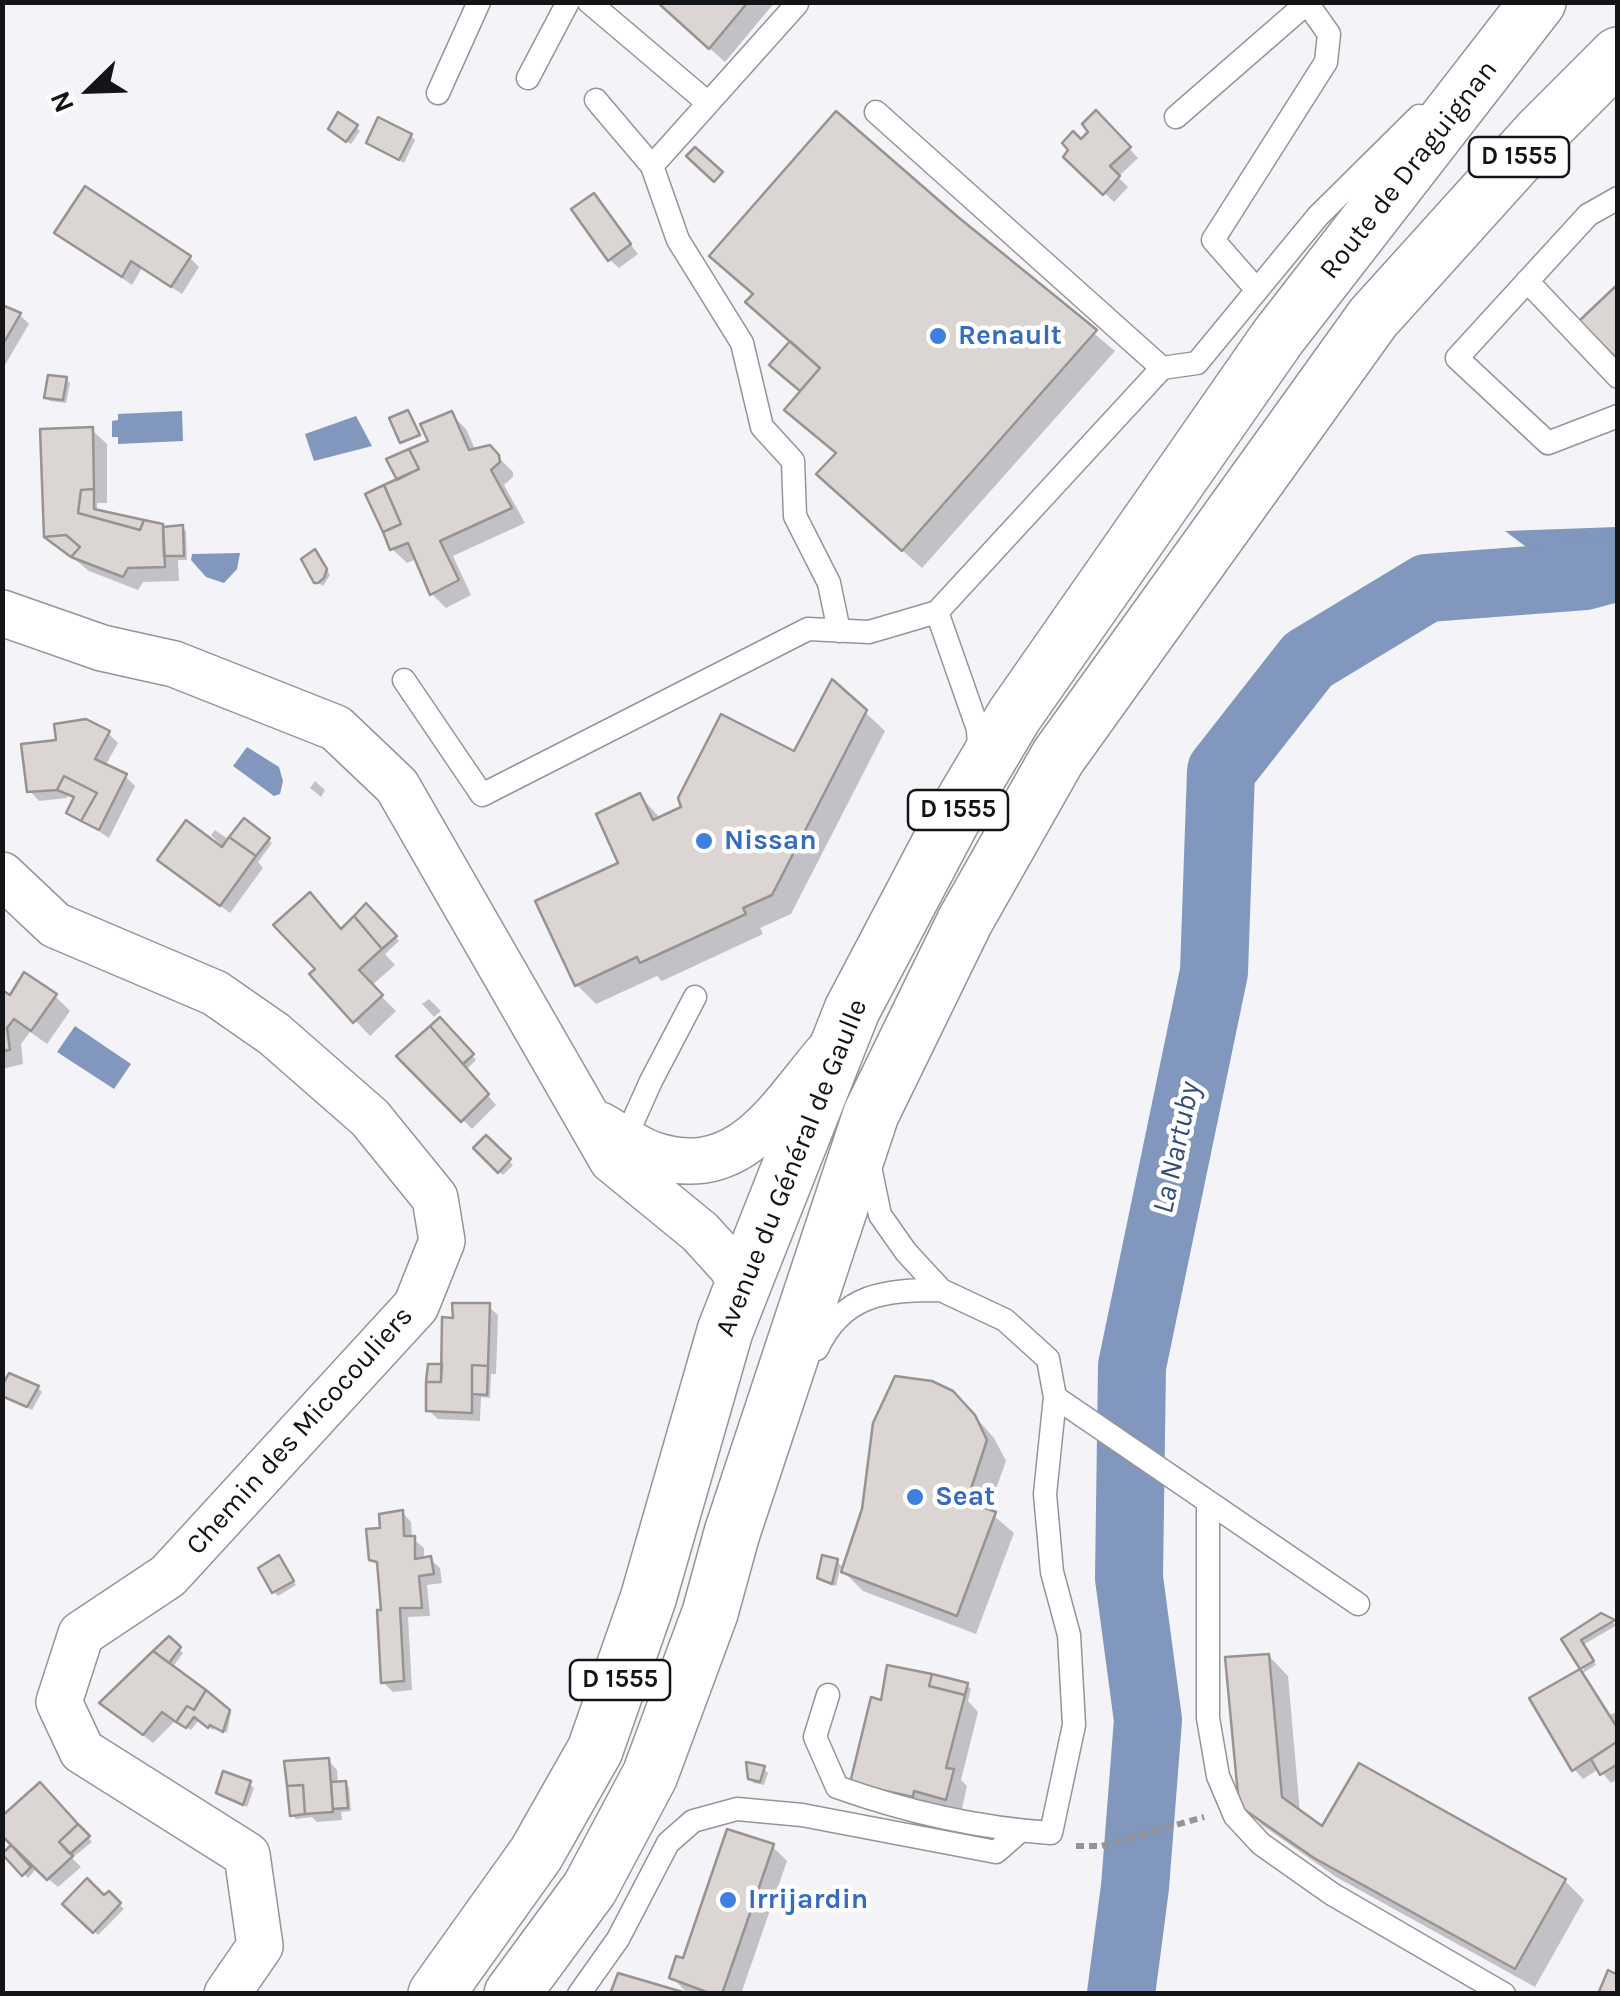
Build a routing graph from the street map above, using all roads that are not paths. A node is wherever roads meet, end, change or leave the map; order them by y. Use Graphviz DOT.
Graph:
graph roads {
  1 [pos="480,2"];
  2 [pos="568,2"];
  3 [pos="589,2"];
  4 [pos="1538,2"];
  5 [pos="796,4"];
  6 [pos="1618,55"];
  7 [pos="528,78"];
  8 [pos="438,94"];
  9 [pos="596,100"];
  10 [pos="708,103"];
  11 [pos="876,112"];
  12 [pos="1176,117"];
  13 [pos="652,166"];
  14 [pos="1618,198"];
  15 [pos="1527,281"];
  16 [pos="1267,314"];
  17 [pos="1162,368"];
  18 [pos="1618,377"];
  19 [pos="1618,416"];
  20 [pos="2,612"];
  21 [pos="937,612"];
  22 [pos="839,631"];
  23 [pos="404,680"];
  24 [pos="980,777"];
  25 [pos="2,875"];
  26 [pos="695,997"];
  27 [pos="838,1042"];
  28 [pos="871,1114"];
  29 [pos="607,1129"];
  30 [pos="742,1286"];
  31 [pos="941,1290"];
  32 [pos="1055,1397"];
  33 [pos="1208,1503"];
  34 [pos="732,1534"];
  35 [pos="1358,1604"];
  36 [pos="828,1695"];
  37 [pos="1020,1831"];
  38 [pos="227,1994"];
  39 [pos="436,1994"];
  40 [pos="512,1994"];
  41 [pos="579,1994"];
  42 [pos="1504,1994"];
  1 -- 8 [label="lane"];
  2 -- 7 [label="lane"];
  3 -- 10 [label="lane"];
  4 -- 16 [label="main road, Route de Draguignan / D 1555"];
  5 -- 10 [label="lane"];
  6 -- 28 [label="main road, Avenue du Général de Gaulle / D 1555"];
  9 -- 13 [label="lane"];
  10 -- 13 [label="lane"];
  11 -- 17 [label="lane"];
  12 -- 16 [label="lane"];
  13 -- 22 [label="lane"];
  14 -- 15 [label="lane"];
  15 -- 18 [label="lane"];
  15 -- 19 [label="lane"];
  16 -- 17 [label="lane"];
  16 -- 24 [label="main road, Avenue du Général de Gaulle / D 1555"];
  17 -- 21 [label="lane"];
  20 -- 29 [label="street"];
  21 -- 22 [label="lane"];
  21 -- 24 [label="lane"];
  22 -- 23 [label="lane"];
  24 -- 27 [label="main road, Avenue du Général de Gaulle / D 1555"];
  25 -- 38 [label="street, Chemin des Micocouliers"];
  26 -- 29 [label="lane"];
  27 -- 29 [label="street"];
  27 -- 30 [label="main road, Avenue du Général de Gaulle / D 1555"];
  28 -- 31 [label="lane"];
  28 -- 34 [label="main road, Avenue du Général de Gaulle / D 1555"];
  29 -- 30 [label="street"];
  30 -- 39 [label="main road, Avenue du Général de Gaulle / D 1555"];
  31 -- 32 [label="lane"];
  31 -- 34 [label="lane"];
  32 -- 33 [label="lane"];
  32 -- 37 [label="lane"];
  33 -- 35 [label="lane"];
  33 -- 42 [label="lane"];
  34 -- 40 [label="main road, Avenue du Général de Gaulle / D 1555"];
  36 -- 37 [label="lane"];
  37 -- 41 [label="lane"];
}
